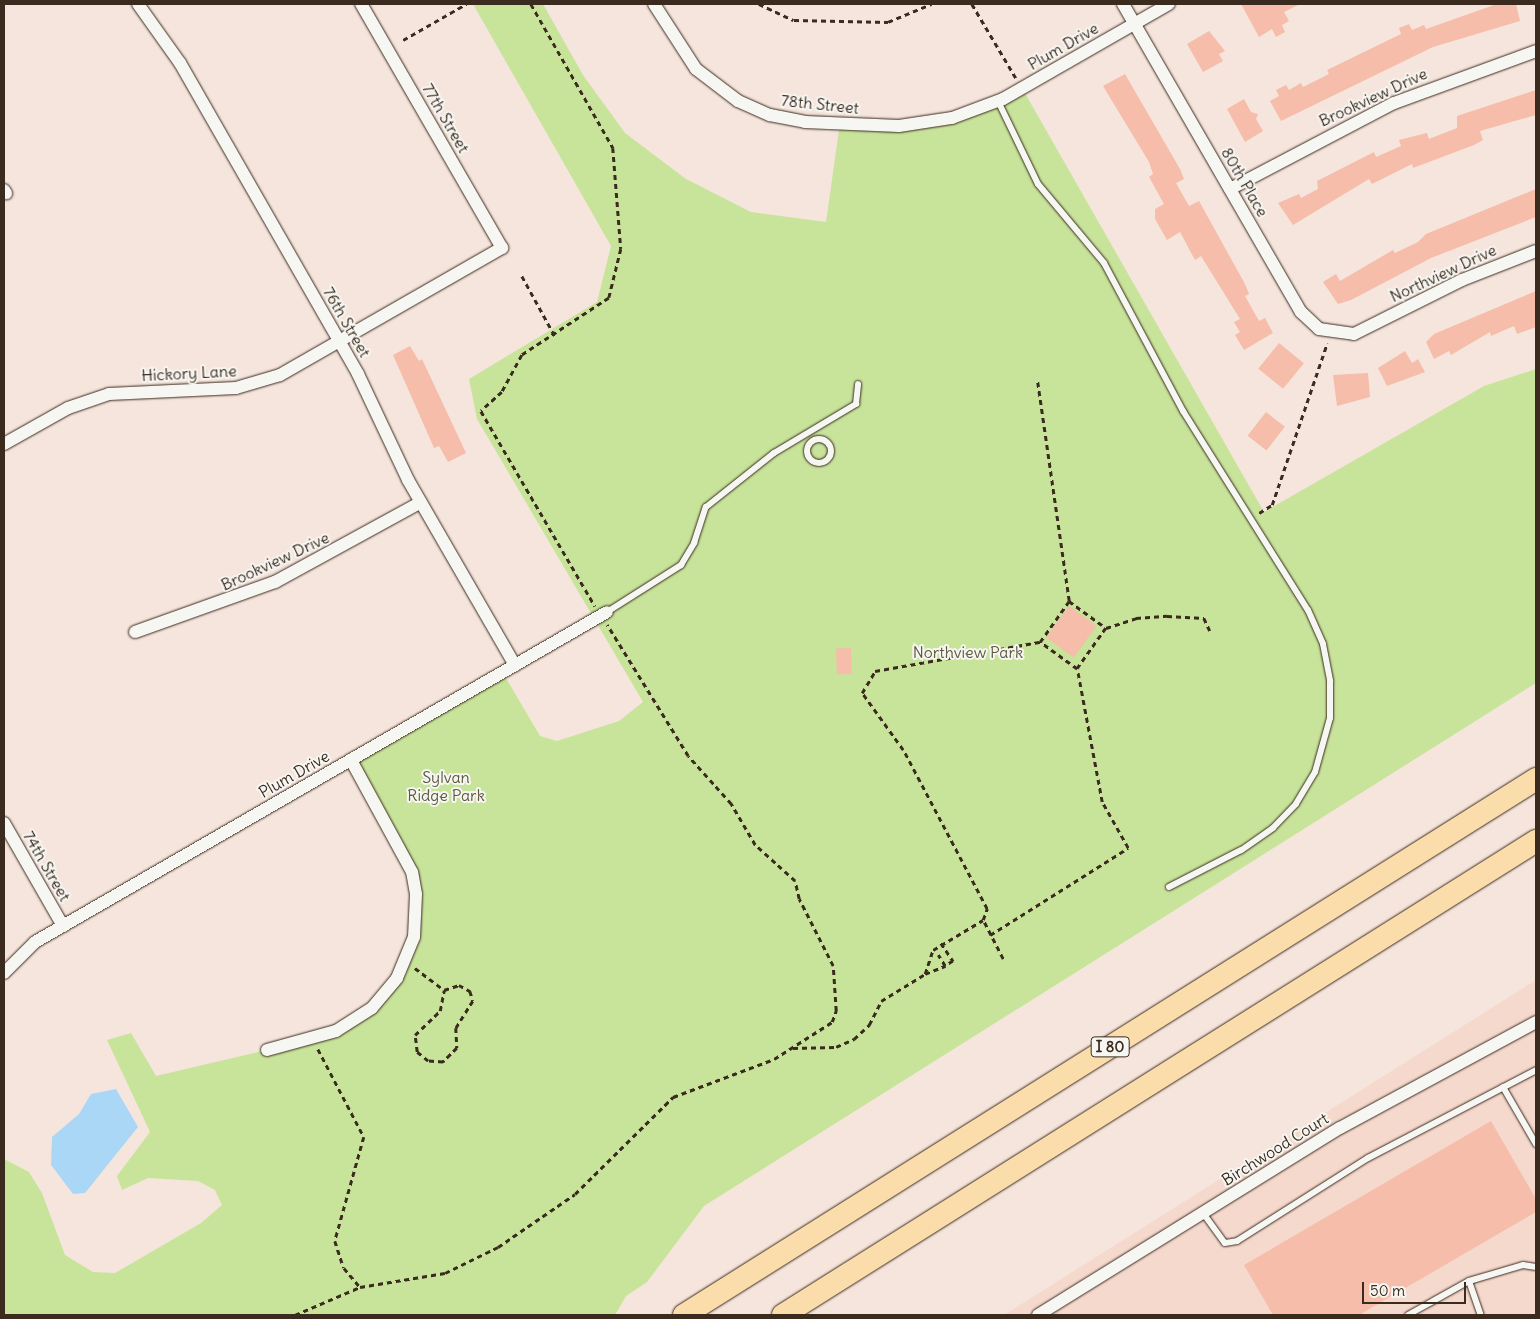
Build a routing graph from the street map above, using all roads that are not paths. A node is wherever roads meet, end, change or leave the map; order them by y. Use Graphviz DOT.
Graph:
graph roads {
  1 [pos="138,4"];
  2 [pos="362,4"];
  3 [pos="654,4"];
  4 [pos="1124,4"];
  5 [pos="1169,4"];
  6 [pos="1135,23"];
  7 [pos="1536,51"];
  8 [pos="998,100"];
  9 [pos="1230,189"];
  10 [pos="502,248"];
  11 [pos="1536,251"];
  12 [pos="1366,329"];
  13 [pos="340,342"];
  14 [pos="858,384"];
  15 [pos="809,434"];
  16 [pos="813,441"];
  17 [pos="4,444"];
  18 [pos="420,502"];
  19 [pos="604,614"];
  20 [pos="135,632"];
  21 [pos="515,665"];
  22 [pos="351,760"];
  23 [pos="1536,779"];
  24 [pos="4,823"];
  25 [pos="1536,841"];
  26 [pos="1169,888"];
  27 [pos="63,926"];
  28 [pos="4,973"];
  29 [pos="1536,1022"];
  30 [pos="267,1050"];
  31 [pos="1536,1070"];
  32 [pos="1503,1087"];
  33 [pos="1536,1144"];
  34 [pos="1203,1213"];
  35 [pos="1536,1267"];
  36 [pos="1468,1281"];
  37 [pos="684,1315"];
  38 [pos="783,1315"];
  39 [pos="1038,1315"];
  40 [pos="1408,1315"];
  41 [pos="1481,1315"];
  1 -- 13 [label="street, 76th Street"];
  2 -- 10 [label="street, 77th Street"];
  3 -- 8 [label="street, 78th Street"];
  4 -- 6 [label="street, 80th Place"];
  5 -- 6 [label="street, Plum Drive"];
  6 -- 8 [label="street, Plum Drive"];
  6 -- 9 [label="street, 80th Place"];
  7 -- 9 [label="street, Brookview Drive"];
  8 -- 26 [label="lane"];
  9 -- 12 [label="street, 80th Place"];
  10 -- 13 [label="street, Hickory Lane"];
  11 -- 12 [label="street, Northview Drive"];
  13 -- 17 [label="street, Hickory Lane"];
  13 -- 18 [label="street, 76th Street"];
  14 -- 15 [label="lane"];
  15 -- 16 [label="lane"];
  15 -- 19 [label="lane"];
  18 -- 20 [label="street, Brookview Drive"];
  18 -- 21 [label="street, 76th Street"];
  19 -- 21 [label="street, Plum Drive"];
  21 -- 22 [label="street, Plum Drive"];
  22 -- 27 [label="street, Plum Drive"];
  22 -- 30 [label="street"];
  23 -- 37 [label="highway, I 80"];
  24 -- 27 [label="street, 74th Street"];
  25 -- 38 [label="highway"];
  27 -- 28 [label="street, Plum Drive"];
  29 -- 34 [label="street, Birchwood Court"];
  31 -- 32 [label="lane"];
  32 -- 33 [label="lane"];
  32 -- 34 [label="lane"];
  34 -- 39 [label="street, Birchwood Court"];
  35 -- 36 [label="lane"];
  36 -- 40 [label="lane"];
  36 -- 41 [label="lane"];
}
